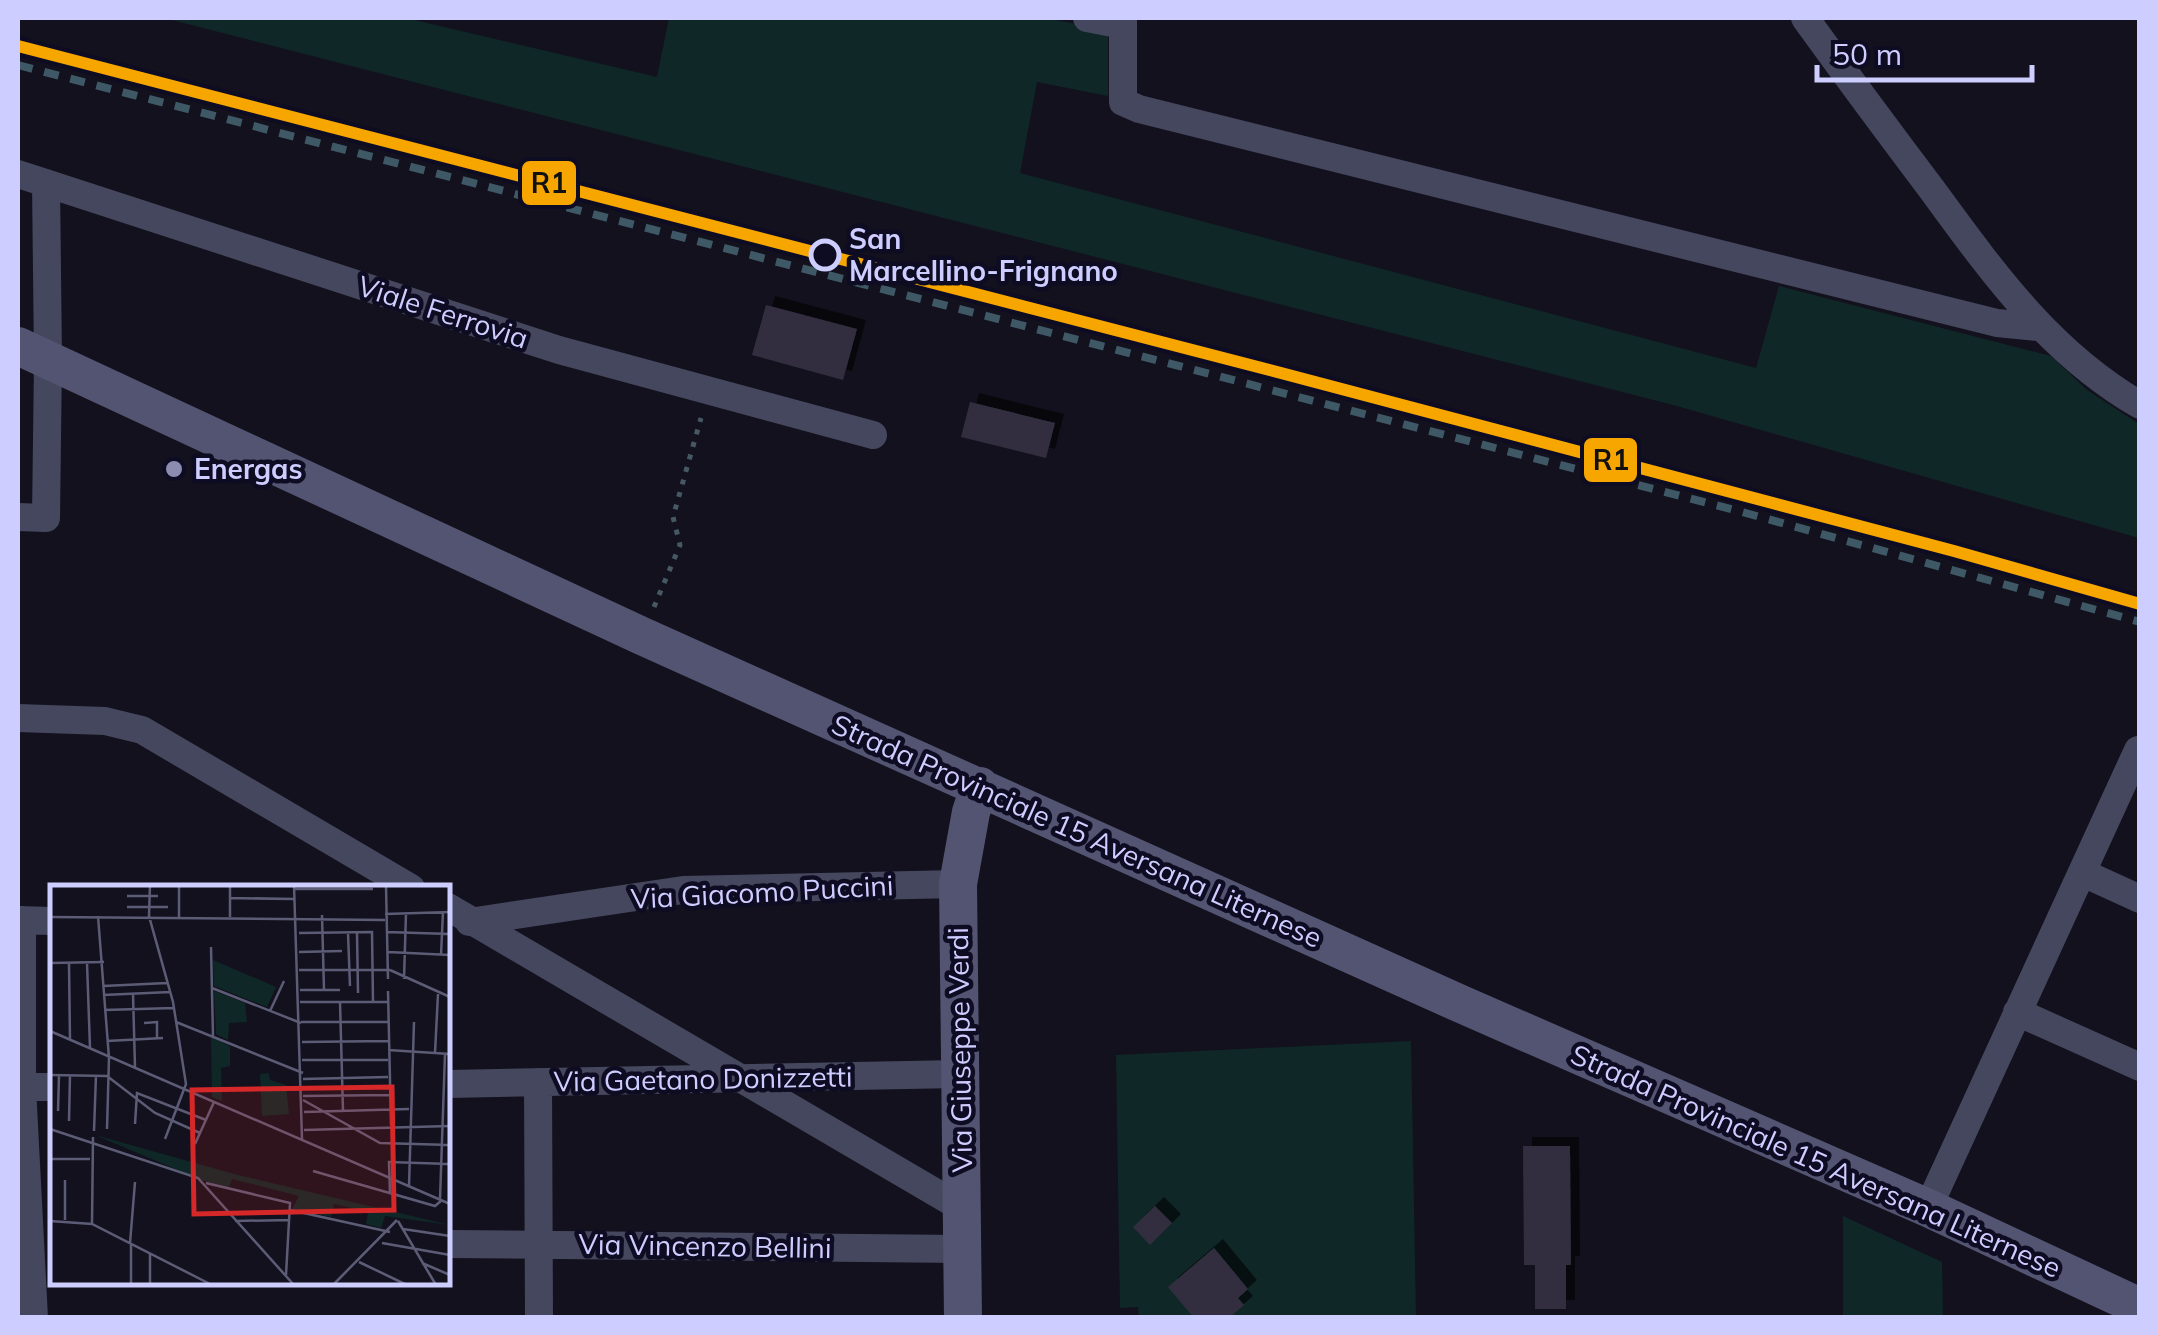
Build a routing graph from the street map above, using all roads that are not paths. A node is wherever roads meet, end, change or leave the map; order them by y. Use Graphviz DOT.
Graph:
graph roads {
  1 [pos="1086,18"];
  2 [pos="1805,18"];
  3 [pos="1123,21"];
  4 [pos="18,174"];
  5 [pos="46,183"];
  6 [pos="2038,328"];
  7 [pos="33,353"];
  8 [pos="2140,405"];
  9 [pos="872,435"];
  10 [pos="18,517"];
  11 [pos="18,718"];
  12 [pos="2138,750"];
  13 [pos="980,786"];
  14 [pos="2082,873"];
  15 [pos="958,884"];
  16 [pos="406,885"];
  17 [pos="2140,899"];
  18 [pos="20,920"];
  19 [pos="50,921"];
  20 [pos="462,923"];
  21 [pos="2017,1012"];
  22 [pos="2140,1067"];
  23 [pos="960,1074"];
  24 [pos="740,1078"];
  25 [pos="538,1082"];
  26 [pos="450,1084"];
  27 [pos="20,1087"];
  28 [pos="50,1087"];
  29 [pos="962,1208"];
  30 [pos="1928,1208"];
  31 [pos="450,1244"];
  32 [pos="538,1244"];
  33 [pos="41,1245"];
  34 [pos="962,1249"];
  35 [pos="2140,1307"];
  36 [pos="34,1318"];
  37 [pos="539,1318"];
  38 [pos="963,1318"];
  1 -- 3 [label="street"];
  2 -- 6 [label="street"];
  3 -- 6 [label="street"];
  4 -- 5 [label="street, Viale Ferrovia"];
  5 -- 7 [label="street"];
  5 -- 9 [label="street, Viale Ferrovia"];
  6 -- 8 [label="street"];
  7 -- 10 [label="street"];
  7 -- 13 [label="main road, Strada Provinciale 15 Aversana Liternese"];
  11 -- 16 [label="street"];
  12 -- 14 [label="street"];
  13 -- 15 [label="main road, Via Giuseppe Verdi"];
  13 -- 30 [label="main road, Strada Provinciale 15 Aversana Liternese"];
  14 -- 17 [label="street"];
  14 -- 21 [label="street"];
  15 -- 20 [label="street, Via Giacomo Puccini"];
  15 -- 23 [label="main road, Via Giuseppe Verdi"];
  18 -- 19 [label="street"];
  18 -- 27 [label="street"];
  20 -- 24 [label="street"];
  21 -- 22 [label="street"];
  21 -- 30 [label="street"];
  23 -- 24 [label="street, Via Gaetano Donizzetti"];
  23 -- 29 [label="main road, Via Giuseppe Verdi"];
  24 -- 25 [label="street, Via Gaetano Donizzetti"];
  24 -- 29 [label="street"];
  25 -- 26 [label="street, Via Gaetano Donizzetti"];
  25 -- 32 [label="street"];
  27 -- 28 [label="street"];
  27 -- 33 [label="street"];
  29 -- 34 [label="main road, Via Giuseppe Verdi"];
  30 -- 35 [label="main road, Strada Provinciale 15 Aversana Liternese"];
  31 -- 32 [label="street, Via Vincenzo Bellini"];
  32 -- 34 [label="street, Via Vincenzo Bellini"];
  32 -- 37 [label="street"];
  33 -- 36 [label="street"];
  34 -- 38 [label="main road, Via Giuseppe Verdi"];
}
